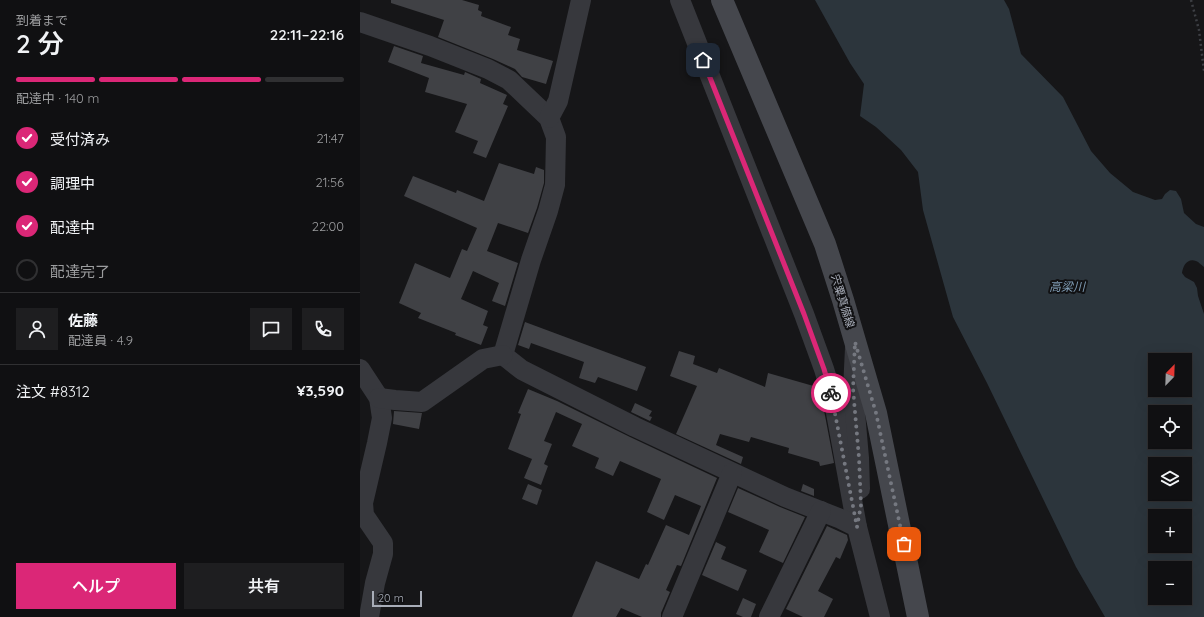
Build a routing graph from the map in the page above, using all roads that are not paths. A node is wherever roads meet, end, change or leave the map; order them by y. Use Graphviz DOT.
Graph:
graph roads {
  1 [pos="581,0"];
  2 [pos="680,0"];
  3 [pos="722,0"];
  4 [pos="360,22"];
  5 [pos="549,118"];
  6 [pos="855,342"];
  7 [pos="503,355"];
  8 [pos="360,369"];
  9 [pos="380,398"];
  10 [pos="732,473"];
  11 [pos="821,511"];
  12 [pos="857,527"];
  13 [pos="369,617"];
  14 [pos="672,617"];
  15 [pos="769,617"];
  16 [pos="880,617"];
  17 [pos="918,617"];
  1 -- 5 [label="street"];
  2 -- 12 [label="street"];
  3 -- 6 [label="main road, 宍粟真備線"];
  4 -- 5 [label="street"];
  5 -- 7 [label="street"];
  6 -- 12 [label="street"];
  6 -- 17 [label="main road, 宍粟真備線"];
  7 -- 9 [label="street"];
  7 -- 10 [label="street"];
  8 -- 9 [label="street"];
  9 -- 13 [label="street"];
  10 -- 11 [label="street"];
  10 -- 14 [label="street"];
  11 -- 12 [label="street"];
  11 -- 15 [label="street"];
  12 -- 16 [label="street"];
}
